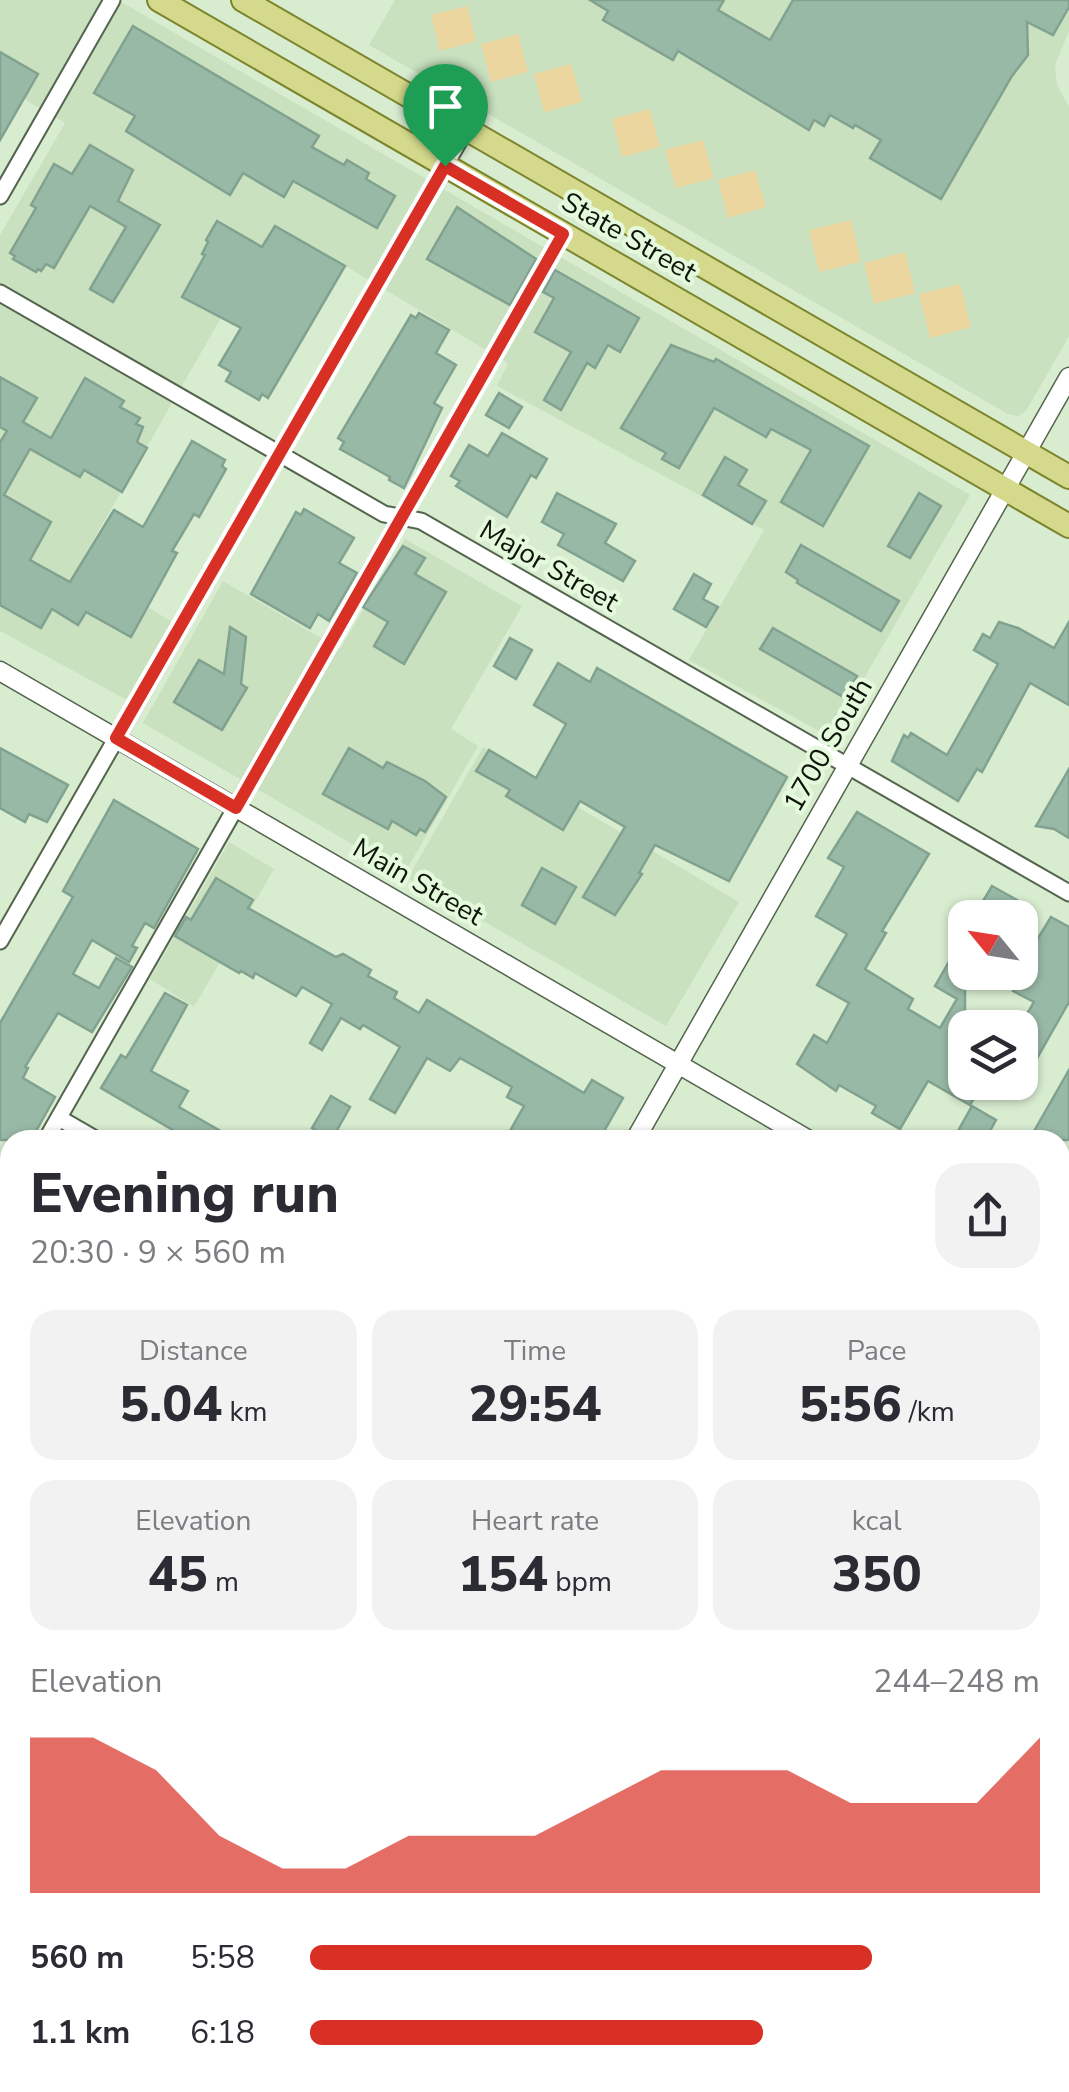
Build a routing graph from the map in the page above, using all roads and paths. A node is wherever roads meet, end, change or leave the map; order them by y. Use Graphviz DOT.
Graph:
graph roads {
  1 [pos="112,0"];
  2 [pos="159,0"];
  3 [pos="242,0"];
  4 [pos="466,130"];
  5 [pos="445,166"];
  6 [pos="0,196"];
  7 [pos="563,234"];
  8 [pos="0,294"];
  9 [pos="1069,376"];
  10 [pos="1025,452"];
  11 [pos="280,454"];
  12 [pos="1069,478"];
  13 [pos="1005,489"];
  14 [pos="401,518"];
  15 [pos="1069,526"];
  16 [pos="0,671"];
  17 [pos="116,738"];
  18 [pos="848,766"];
  19 [pos="236,808"];
  20 [pos="1069,892"];
  21 [pos="0,941"];
  22 [pos="678,1064"];
  23 [pos="59,1118"];
  24 [pos="52,1130"];
  25 [pos="80,1130"];
  26 [pos="641,1130"];
  27 [pos="792,1130"];
  1 -- 6 [label="street"];
  2 -- 5 [label="main road, State Street"];
  3 -- 4 [label="main road, State Street"];
  4 -- 5 [label="street"];
  4 -- 10 [label="main road, State Street"];
  5 -- 7 [label="main road, State Street"];
  5 -- 11 [label="street"];
  7 -- 13 [label="main road, State Street"];
  7 -- 14 [label="street"];
  8 -- 11 [label="street, Major Street"];
  9 -- 10 [label="street, 1700 South"];
  10 -- 12 [label="main road, State Street"];
  10 -- 13 [label="street, 1700 South"];
  11 -- 14 [label="street, Major Street"];
  11 -- 17 [label="street"];
  13 -- 15 [label="main road, State Street"];
  13 -- 18 [label="street, 1700 South"];
  14 -- 18 [label="street, Major Street"];
  14 -- 19 [label="street"];
  16 -- 17 [label="street, Main Street"];
  17 -- 19 [label="street, Main Street"];
  17 -- 21 [label="street"];
  18 -- 20 [label="street, Major Street"];
  18 -- 22 [label="street, 1700 South"];
  19 -- 22 [label="street, Main Street"];
  19 -- 23 [label="street"];
  22 -- 26 [label="street, 1700 South"];
  22 -- 27 [label="street, Main Street"];
  23 -- 24 [label="street"];
  23 -- 25 [label="street"];
}
